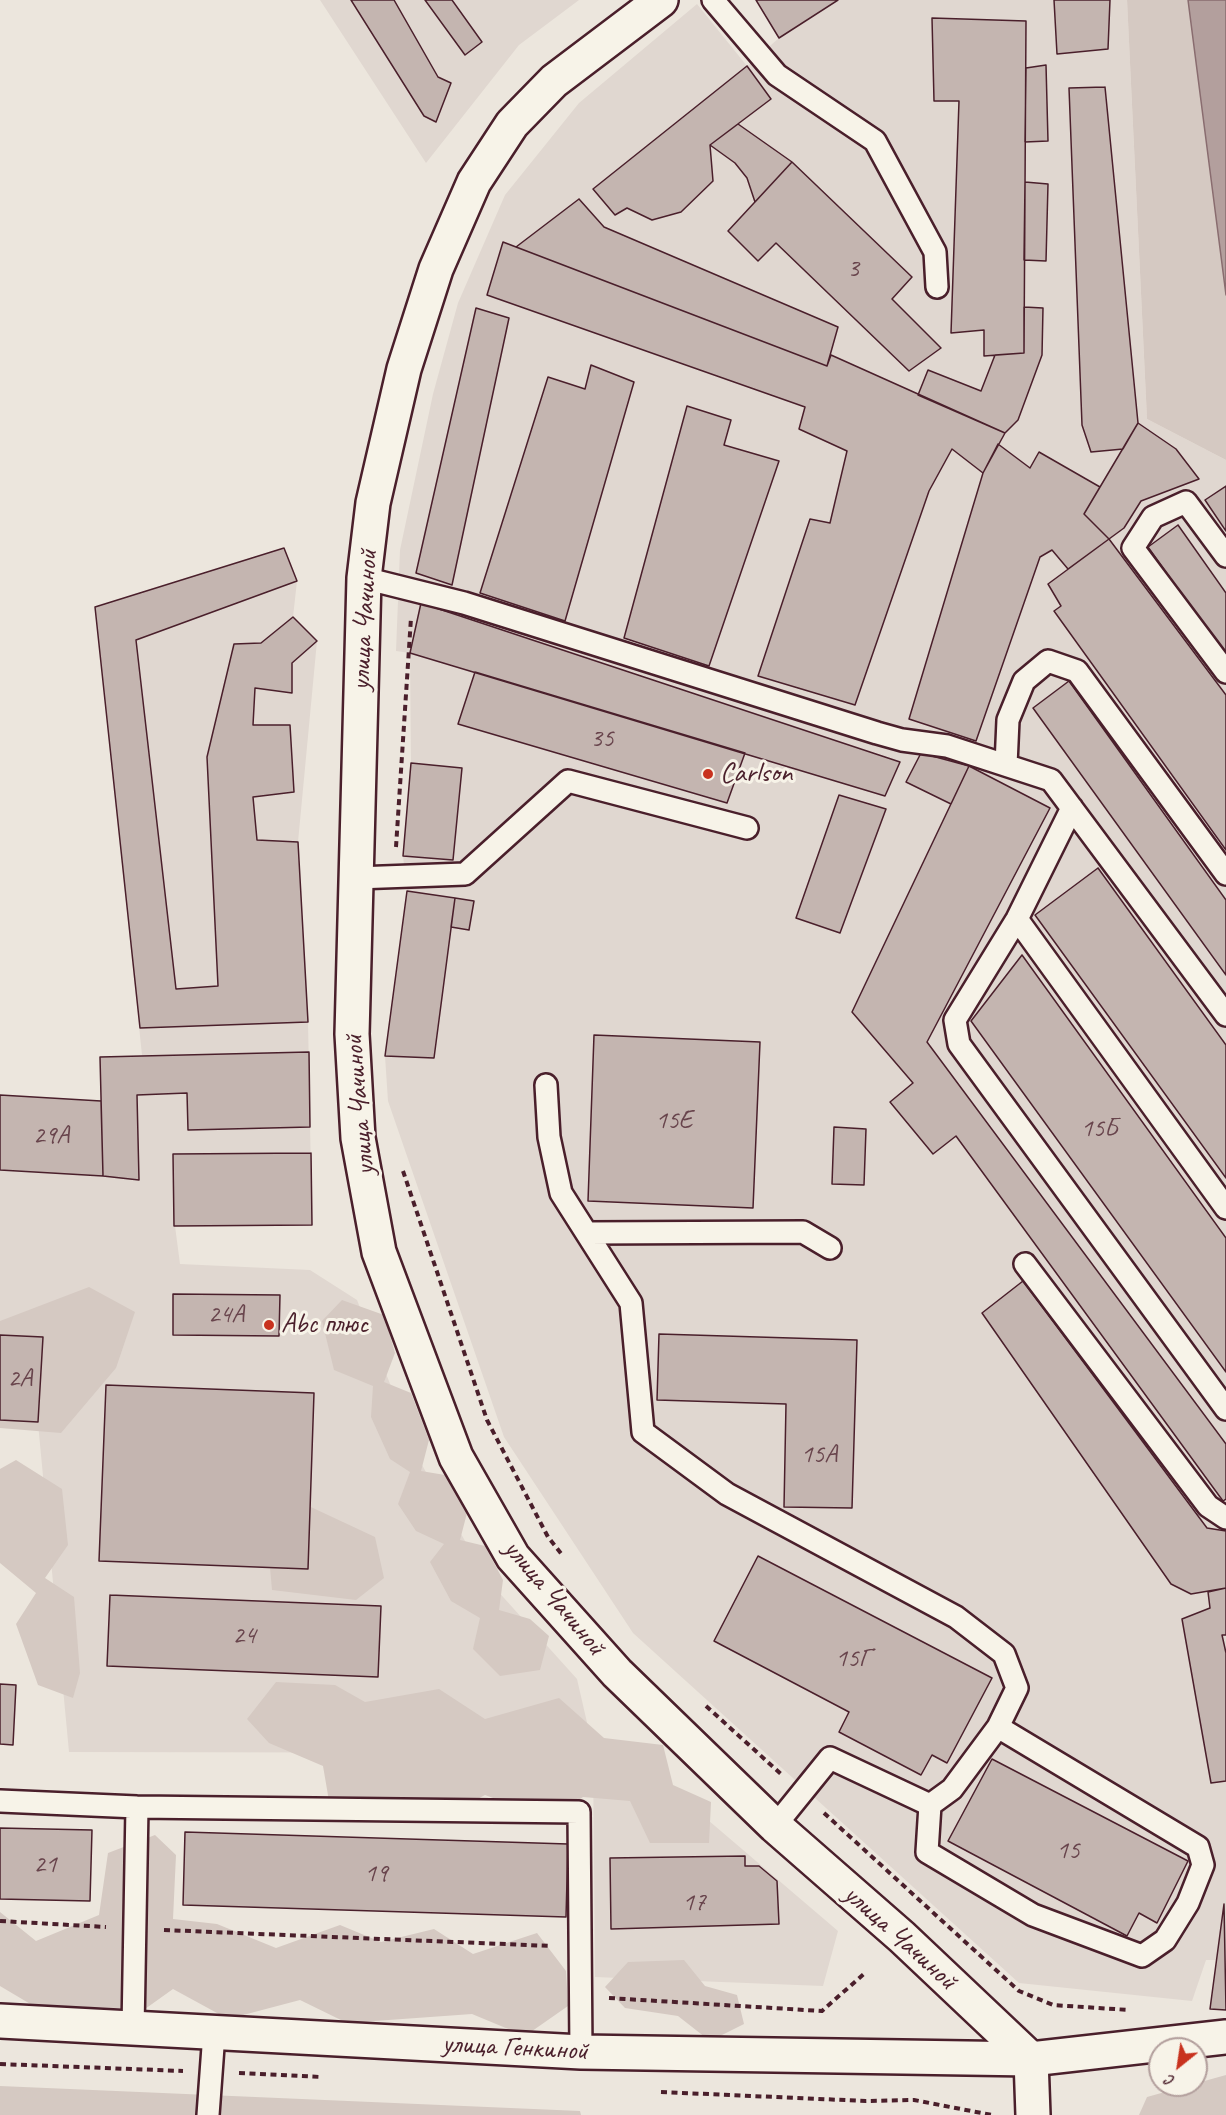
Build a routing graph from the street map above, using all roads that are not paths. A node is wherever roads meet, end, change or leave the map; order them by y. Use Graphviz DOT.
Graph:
graph roads {
  1 [pos="661,0"];
  2 [pos="713,0"];
  3 [pos="937,287"];
  4 [pos="1226,556"];
  5 [pos="364,578"];
  6 [pos="1226,672"];
  7 [pos="1006,765"];
  8 [pos="1072,808"];
  9 [pos="747,828"];
  10 [pos="1226,874"];
  11 [pos="356,878"];
  12 [pos="1017,919"];
  13 [pos="1226,1015"];
  14 [pos="546,1085"];
  15 [pos="1226,1208"];
  16 [pos="587,1233"];
  17 [pos="830,1248"];
  18 [pos="1025,1264"];
  19 [pos="1226,1408"];
  20 [pos="1226,1518"];
  21 [pos="998,1727"];
  22 [pos="0,1801"];
  23 [pos="930,1805"];
  24 [pos="137,1807"];
  25 [pos="775,1826"];
  26 [pos="0,2021"];
  27 [pos="133,2029"];
  28 [pos="214,2033"];
  29 [pos="1226,2037"];
  30 [pos="581,2052"];
  31 [pos="1032,2059"];
  32 [pos="208,2115"];
  33 [pos="1033,2115"];
  1 -- 5 [label="street, улица Чачиной"];
  2 -- 3 [label="lane"];
  4 -- 6 [label="lane"];
  5 -- 7 [label="lane"];
  5 -- 11 [label="street, улица Чачиной"];
  7 -- 8 [label="lane"];
  7 -- 10 [label="lane"];
  8 -- 12 [label="lane"];
  8 -- 13 [label="lane"];
  9 -- 11 [label="lane"];
  11 -- 25 [label="street, улица Чачиной"];
  12 -- 15 [label="lane"];
  12 -- 19 [label="lane"];
  14 -- 16 [label="lane"];
  16 -- 17 [label="lane"];
  16 -- 21 [label="lane"];
  18 -- 20 [label="lane"];
  21 -- 23 [label="lane"];
  21 -- 23 [label="lane"];
  22 -- 24 [label="lane"];
  23 -- 25 [label="lane"];
  24 -- 27 [label="lane"];
  24 -- 30 [label="lane"];
  25 -- 31 [label="street, улица Чачиной"];
  26 -- 27 [label="street, улица Генкиной"];
  27 -- 28 [label="street, улица Генкиной"];
  28 -- 30 [label="street, улица Генкиной"];
  28 -- 32 [label="lane"];
  29 -- 31 [label="street, улица Генкиной"];
  30 -- 31 [label="street, улица Генкиной"];
  31 -- 33 [label="street"];
}
